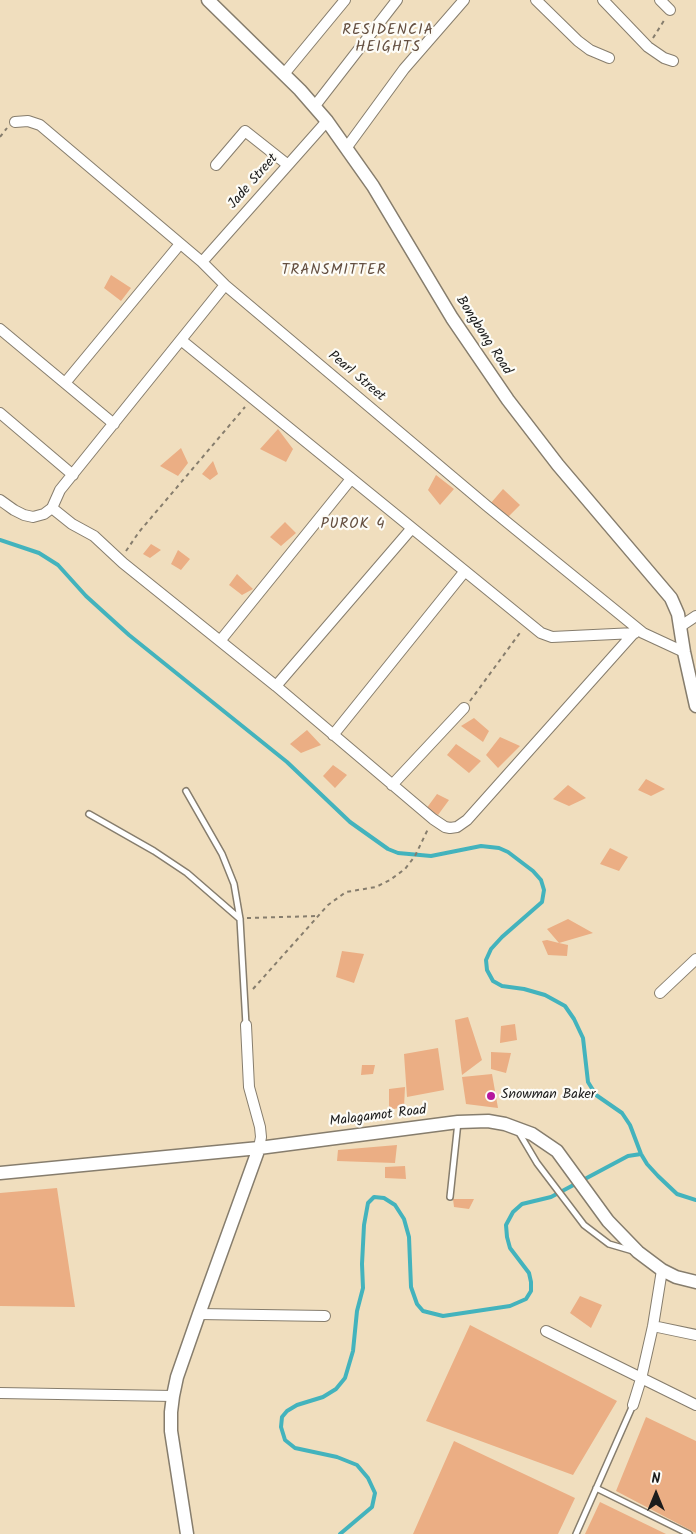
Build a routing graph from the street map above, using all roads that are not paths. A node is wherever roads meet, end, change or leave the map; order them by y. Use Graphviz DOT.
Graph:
graph roads {
  1 [pos="208,0"];
  2 [pos="345,0"];
  3 [pos="397,0"];
  4 [pos="464,0"];
  5 [pos="603,0"];
  6 [pos="660,0"];
  7 [pos="543,2"];
  8 [pos="670,10"];
  9 [pos="609,58"];
  10 [pos="673,61"];
  11 [pos="284,74"];
  12 [pos="314,106"];
  13 [pos="327,121"];
  14 [pos="14,122"];
  15 [pos="347,147"];
  16 [pos="216,165"];
  17 [pos="288,165"];
  18 [pos="180,244"];
  19 [pos="202,262"];
  20 [pos="225,285"];
  21 [pos="0,329"];
  22 [pos="181,340"];
  23 [pos="65,383"];
  24 [pos="0,413"];
  25 [pos="114,424"];
  26 [pos="73,475"];
  27 [pos="351,478"];
  28 [pos="0,500"];
  29 [pos="52,508"];
  30 [pos="412,528"];
  31 [pos="465,571"];
  32 [pos="696,616"];
  33 [pos="681,626"];
  34 [pos="638,633"];
  35 [pos="220,641"];
  36 [pos="684,652"];
  37 [pos="276,686"];
  38 [pos="696,706"];
  39 [pos="464,708"];
  40 [pos="333,735"];
  41 [pos="392,785"];
  42 [pos="186,791"];
  43 [pos="89,814"];
  44 [pos="240,919"];
  45 [pos="696,959"];
  46 [pos="660,993"];
  47 [pos="246,1025"];
  48 [pos="458,1122"];
  49 [pos="516,1126"];
  50 [pos="260,1148"];
  51 [pos="0,1173"];
  52 [pos="450,1197"];
  53 [pos="638,1252"];
  54 [pos="662,1270"];
  55 [pos="696,1282"];
  56 [pos="199,1314"];
  57 [pos="325,1316"];
  58 [pos="653,1326"];
  59 [pos="546,1331"];
  60 [pos="696,1335"];
  61 [pos="641,1379"];
  62 [pos="0,1393"];
  63 [pos="172,1396"];
  64 [pos="633,1405"];
  65 [pos="696,1406"];
  66 [pos="596,1488"];
  67 [pos="187,1534"];
  68 [pos="576,1534"];
  69 [pos="689,1534"];
  1 -- 11 [label="street, Bongbong Road"];
  2 -- 11 [label="street"];
  3 -- 12 [label="street"];
  4 -- 15 [label="street"];
  5 -- 10 [label="street"];
  6 -- 8 [label="street"];
  7 -- 9 [label="street"];
  11 -- 12 [label="street, Bongbong Road"];
  12 -- 13 [label="street, Bongbong Road"];
  13 -- 15 [label="street, Bongbong Road"];
  13 -- 17 [label="street, Jade Street"];
  14 -- 18 [label="street, Pearl Street"];
  15 -- 33 [label="street, Bongbong Road"];
  16 -- 17 [label="street"];
  17 -- 19 [label="street, Jade Street"];
  18 -- 19 [label="street, Pearl Street"];
  18 -- 23 [label="street"];
  19 -- 20 [label="street, Pearl Street"];
  20 -- 22 [label="street"];
  20 -- 34 [label="street, Pearl Street"];
  21 -- 23 [label="street"];
  22 -- 25 [label="street"];
  22 -- 27 [label="street"];
  23 -- 25 [label="street"];
  24 -- 26 [label="street"];
  25 -- 26 [label="street"];
  26 -- 29 [label="street"];
  27 -- 30 [label="street"];
  27 -- 35 [label="street"];
  28 -- 29 [label="street"];
  29 -- 35 [label="street"];
  30 -- 31 [label="street"];
  30 -- 37 [label="street"];
  31 -- 34 [label="street"];
  31 -- 40 [label="street"];
  32 -- 33 [label="street"];
  33 -- 36 [label="street, Bongbong Road"];
  34 -- 36 [label="street, Pearl Street"];
  34 -- 41 [label="street"];
  35 -- 37 [label="street"];
  36 -- 38 [label="street, Bongbong Road"];
  37 -- 40 [label="street"];
  39 -- 41 [label="street"];
  40 -- 41 [label="street"];
  42 -- 44 [label="lane"];
  43 -- 44 [label="lane"];
  44 -- 47 [label="lane"];
  45 -- 46 [label="street"];
  47 -- 50 [label="street"];
  48 -- 49 [label="street, Malagamot Road"];
  48 -- 50 [label="street, Malagamot Road"];
  48 -- 52 [label="lane"];
  49 -- 53 [label="street, Malagamot Road"];
  49 -- 53 [label="lane"];
  50 -- 51 [label="street, Malagamot Road"];
  50 -- 56 [label="street"];
  53 -- 54 [label="street, Malagamot Road"];
  54 -- 55 [label="street, Malagamot Road"];
  54 -- 58 [label="street"];
  56 -- 57 [label="street"];
  56 -- 63 [label="street"];
  58 -- 60 [label="street"];
  58 -- 61 [label="street"];
  59 -- 61 [label="street"];
  61 -- 64 [label="street"];
  61 -- 65 [label="street"];
  62 -- 63 [label="street"];
  63 -- 67 [label="street"];
  64 -- 66 [label="lane"];
  66 -- 68 [label="lane"];
  66 -- 69 [label="lane"];
}
